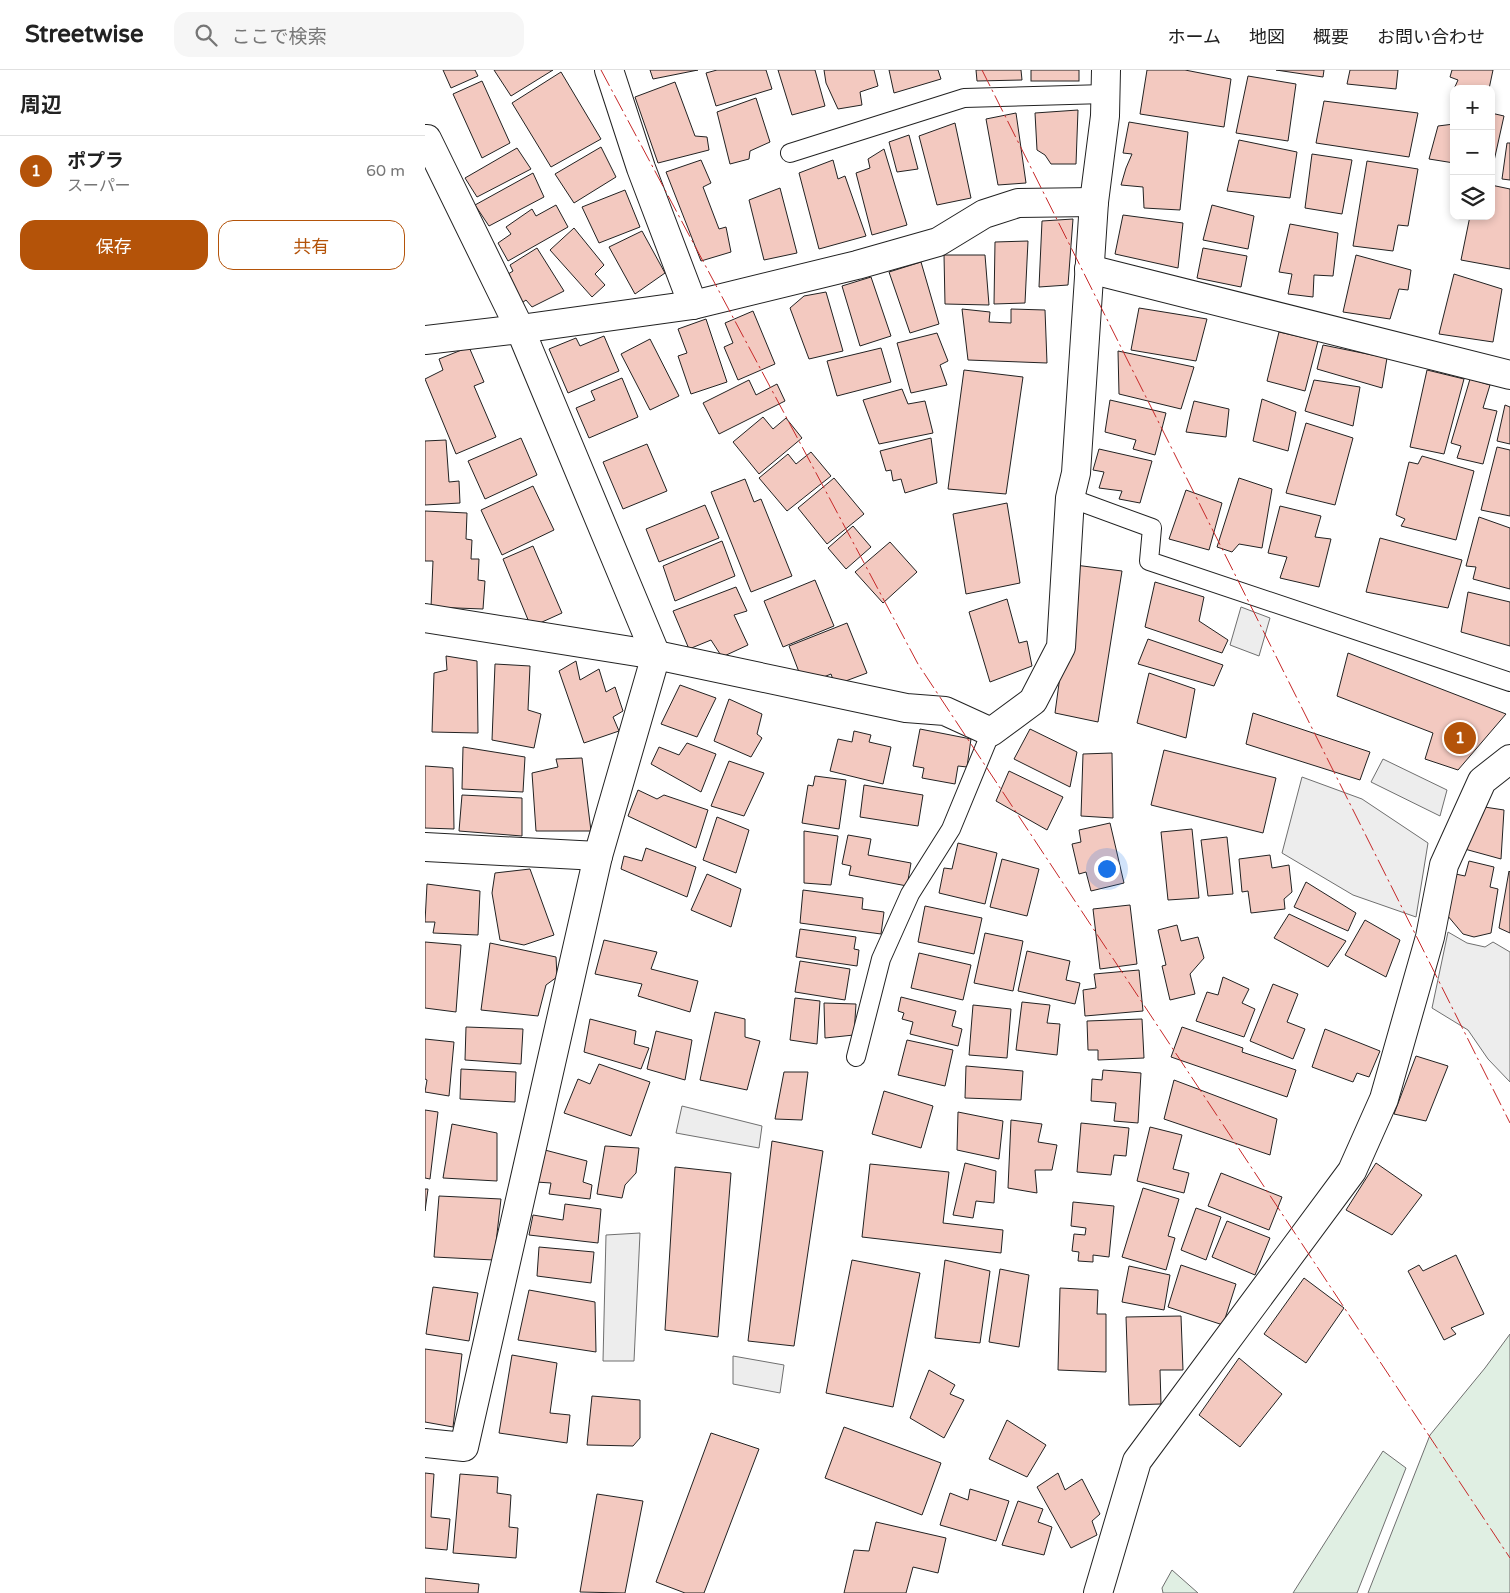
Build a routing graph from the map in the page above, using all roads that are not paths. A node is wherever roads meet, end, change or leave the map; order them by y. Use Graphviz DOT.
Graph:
graph roads {
  1 [pos="609,70"];
  2 [pos="1105,82"];
  3 [pos="425,139"];
  4 [pos="789,153"];
  5 [pos="1095,202"];
  6 [pos="1089,269"];
  7 [pos="693,305"];
  8 [pos="520,329"];
  9 [pos="425,340"];
  10 [pos="1510,375"];
  11 [pos="1070,498"];
  12 [pos="425,618"];
  13 [pos="656,655"];
  14 [pos="1510,682"];
  15 [pos="991,732"];
  16 [pos="1510,759"];
  17 [pos="425,847"];
  18 [pos="598,856"];
  19 [pos="857,1057"];
  20 [pos="425,1443"];
  21 [pos="1099,1593"];
  1 -- 7 [label="street"];
  2 -- 4 [label="lane"];
  2 -- 5 [label="street"];
  3 -- 8 [label="street"];
  5 -- 6 [label="street"];
  5 -- 7 [label="street"];
  6 -- 10 [label="street"];
  6 -- 11 [label="street"];
  7 -- 8 [label="street"];
  8 -- 9 [label="street"];
  8 -- 13 [label="street"];
  11 -- 14 [label="lane"];
  11 -- 15 [label="street"];
  12 -- 13 [label="street"];
  13 -- 15 [label="street"];
  13 -- 18 [label="street"];
  15 -- 19 [label="lane"];
  16 -- 21 [label="street"];
  17 -- 18 [label="street"];
  18 -- 20 [label="street"];
}
